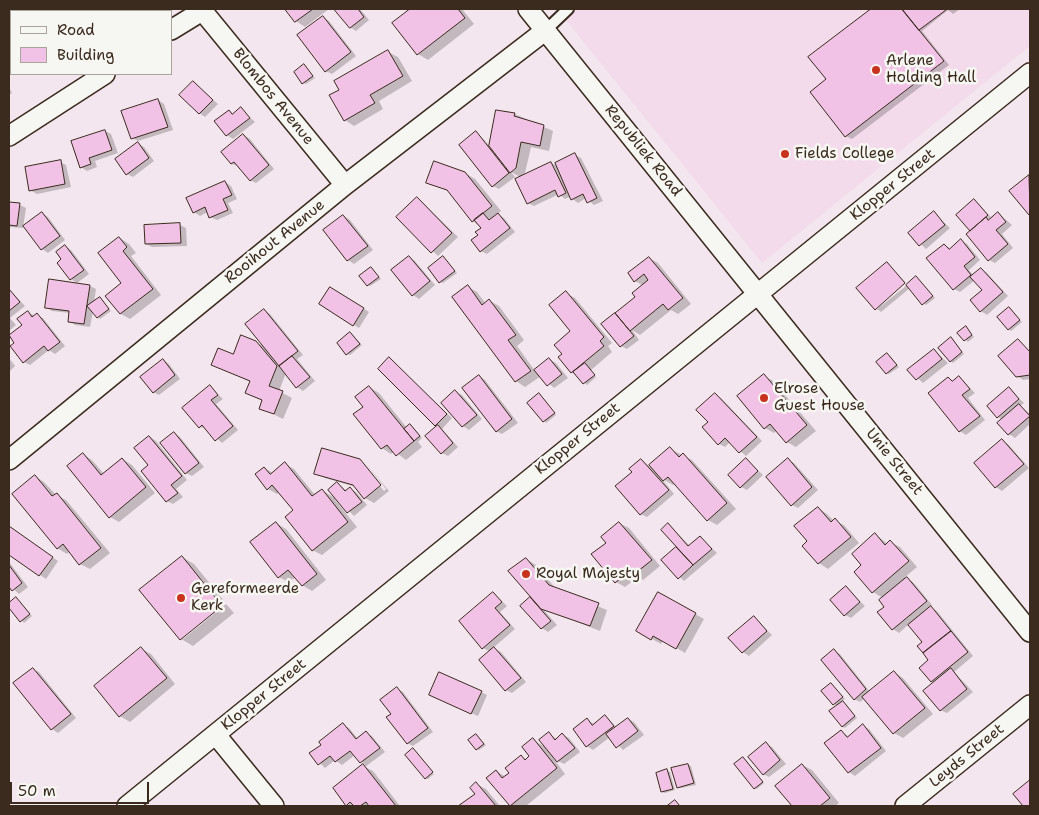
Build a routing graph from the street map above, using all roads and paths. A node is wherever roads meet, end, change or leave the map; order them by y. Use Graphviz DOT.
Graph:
graph roads {
  1 [pos="528,9"];
  2 [pos="568,9"];
  3 [pos="201,10"];
  4 [pos="172,29"];
  5 [pos="546,30"];
  6 [pos="1030,73"];
  7 [pos="103,75"];
  8 [pos="9,136"];
  9 [pos="345,185"];
  10 [pos="757,293"];
  11 [pos="9,460"];
  12 [pos="1030,632"];
  13 [pos="1030,705"];
  14 [pos="216,735"];
  15 [pos="127,806"];
  16 [pos="274,806"];
  17 [pos="905,806"];
  1 -- 5 [label="street, Republiek Road"];
  2 -- 5 [label="lane"];
  3 -- 4 [label="street"];
  3 -- 9 [label="street, Blombos Avenue"];
  5 -- 9 [label="street, Rooihout Avenue"];
  5 -- 10 [label="street, Republiek Road"];
  6 -- 10 [label="street, Klopper Street"];
  7 -- 8 [label="street"];
  9 -- 11 [label="street, Rooihout Avenue"];
  10 -- 12 [label="street, Unie Street"];
  10 -- 14 [label="street, Klopper Street"];
  13 -- 17 [label="street, Leyds Street"];
  14 -- 15 [label="street, Klopper Street"];
  14 -- 16 [label="street"];
}
